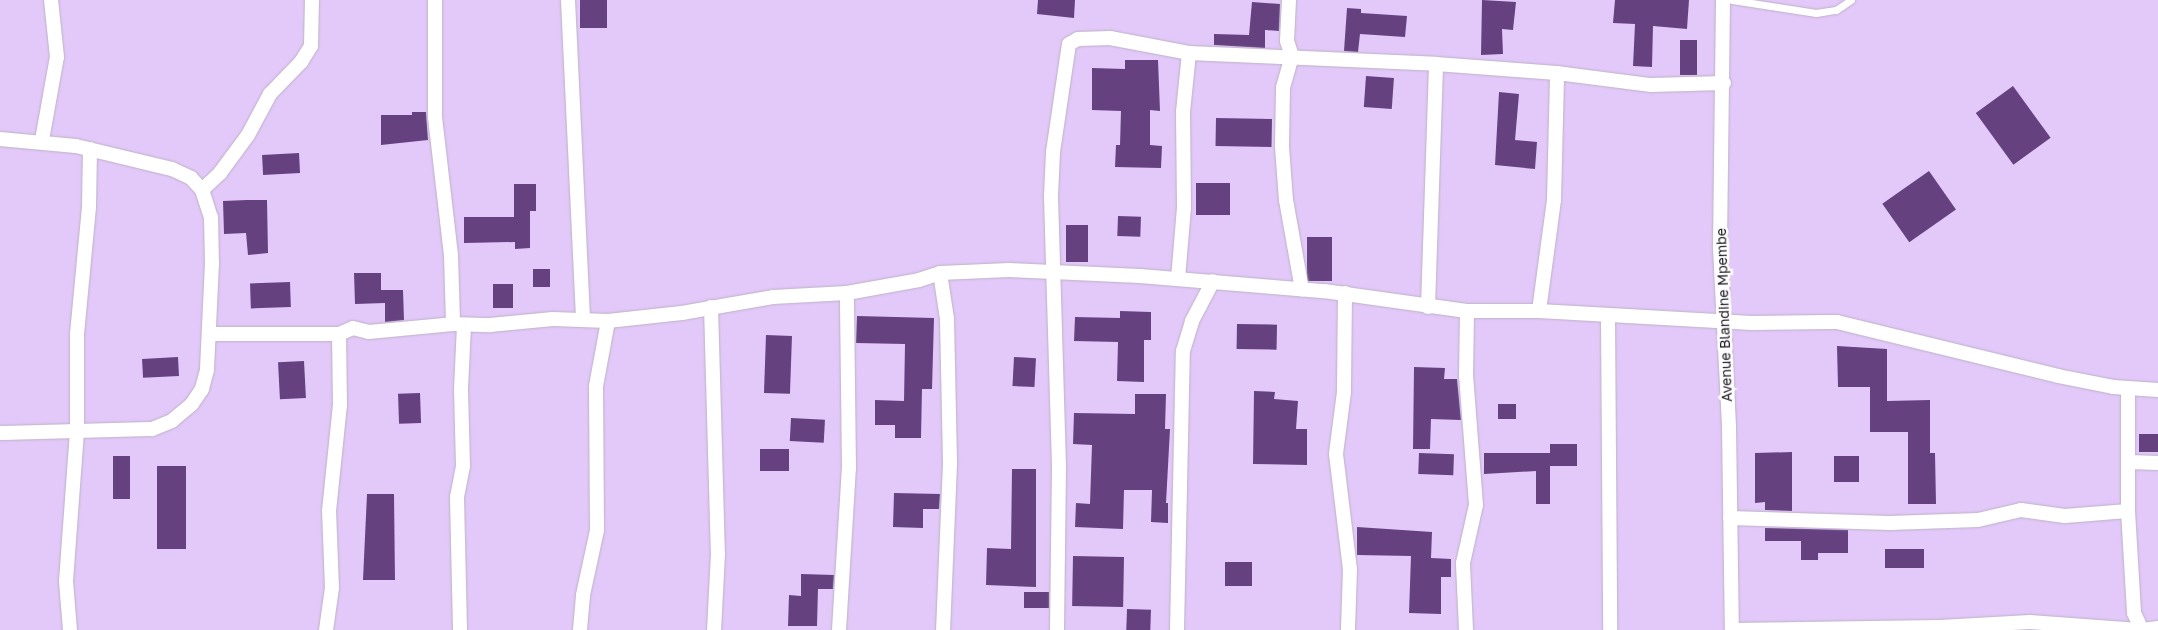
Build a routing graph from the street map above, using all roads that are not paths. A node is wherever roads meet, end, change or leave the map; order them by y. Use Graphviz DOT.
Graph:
graph roads {
  1 [pos="51,0"];
  2 [pos="312,0"];
  3 [pos="435,0"];
  4 [pos="568,0"];
  5 [pos="1289,0"];
  6 [pos="1723,0"];
  7 [pos="1732,0"];
  8 [pos="1851,0"];
  9 [pos="1189,53"];
  10 [pos="1292,56"];
  11 [pos="1436,64"];
  12 [pos="1557,72"];
  13 [pos="1724,83"];
  14 [pos="0,139"];
  15 [pos="42,140"];
  16 [pos="90,149"];
  17 [pos="202,190"];
  18 [pos="1052,271"];
  19 [pos="940,273"];
  20 [pos="1178,279"];
  21 [pos="1213,281"];
  22 [pos="1302,290"];
  23 [pos="1344,293"];
  24 [pos="847,294"];
  25 [pos="711,307"];
  26 [pos="1428,307"];
  27 [pos="1467,310"];
  28 [pos="1539,311"];
  29 [pos="1608,315"];
  30 [pos="583,320"];
  31 [pos="608,321"];
  32 [pos="1724,322"];
  33 [pos="458,324"];
  34 [pos="209,334"];
  35 [pos="339,334"];
  36 [pos="2128,389"];
  37 [pos="2158,390"];
  38 [pos="77,430"];
  39 [pos="0,433"];
  40 [pos="2128,462"];
  41 [pos="2158,463"];
  42 [pos="2128,511"];
  43 [pos="1730,518"];
  44 [pos="2158,628"];
  45 [pos="70,630"];
  46 [pos="326,630"];
  47 [pos="460,630"];
  48 [pos="580,630"];
  49 [pos="714,630"];
  50 [pos="839,630"];
  51 [pos="943,630"];
  52 [pos="1057,630"];
  53 [pos="1177,630"];
  54 [pos="1348,630"];
  55 [pos="1466,630"];
  56 [pos="1610,630"];
  57 [pos="1733,630"];
  58 [pos="2141,630"];
  1 -- 15 [label="street"];
  2 -- 17 [label="street"];
  3 -- 33 [label="street"];
  4 -- 30 [label="street"];
  5 -- 10 [label="street"];
  6 -- 13 [label="street, Avenue Blandine Mpembe"];
  7 -- 8 [label="lane"];
  9 -- 10 [label="street"];
  9 -- 18 [label="street"];
  9 -- 20 [label="street"];
  10 -- 11 [label="street"];
  10 -- 22 [label="street"];
  11 -- 12 [label="street"];
  11 -- 26 [label="street"];
  12 -- 13 [label="street"];
  12 -- 28 [label="street"];
  13 -- 32 [label="street, Avenue Blandine Mpembe"];
  14 -- 15 [label="street"];
  15 -- 16 [label="street"];
  16 -- 17 [label="street"];
  16 -- 38 [label="street"];
  17 -- 34 [label="street"];
  18 -- 19 [label="street"];
  18 -- 20 [label="street"];
  18 -- 52 [label="street"];
  19 -- 24 [label="street"];
  19 -- 51 [label="street"];
  20 -- 21 [label="street"];
  21 -- 22 [label="street"];
  21 -- 53 [label="street"];
  22 -- 23 [label="street"];
  23 -- 26 [label="street"];
  23 -- 54 [label="street"];
  24 -- 25 [label="street"];
  24 -- 50 [label="street"];
  25 -- 31 [label="street"];
  25 -- 49 [label="street"];
  26 -- 27 [label="street"];
  27 -- 28 [label="street"];
  27 -- 55 [label="street"];
  28 -- 29 [label="street"];
  29 -- 32 [label="street"];
  29 -- 56 [label="street"];
  30 -- 31 [label="street"];
  30 -- 33 [label="street"];
  31 -- 48 [label="street"];
  32 -- 36 [label="street"];
  32 -- 43 [label="street, Avenue Blandine Mpembe"];
  33 -- 35 [label="street"];
  33 -- 47 [label="street"];
  34 -- 35 [label="street"];
  34 -- 38 [label="street"];
  35 -- 46 [label="street"];
  36 -- 37 [label="street"];
  36 -- 40 [label="street"];
  38 -- 39 [label="street"];
  38 -- 45 [label="street"];
  40 -- 41 [label="street"];
  40 -- 42 [label="street"];
  42 -- 43 [label="street"];
  42 -- 58 [label="street"];
  43 -- 57 [label="street, Avenue Blandine Mpembe"];
  44 -- 58 [label="street"];
  57 -- 58 [label="street"];
}
